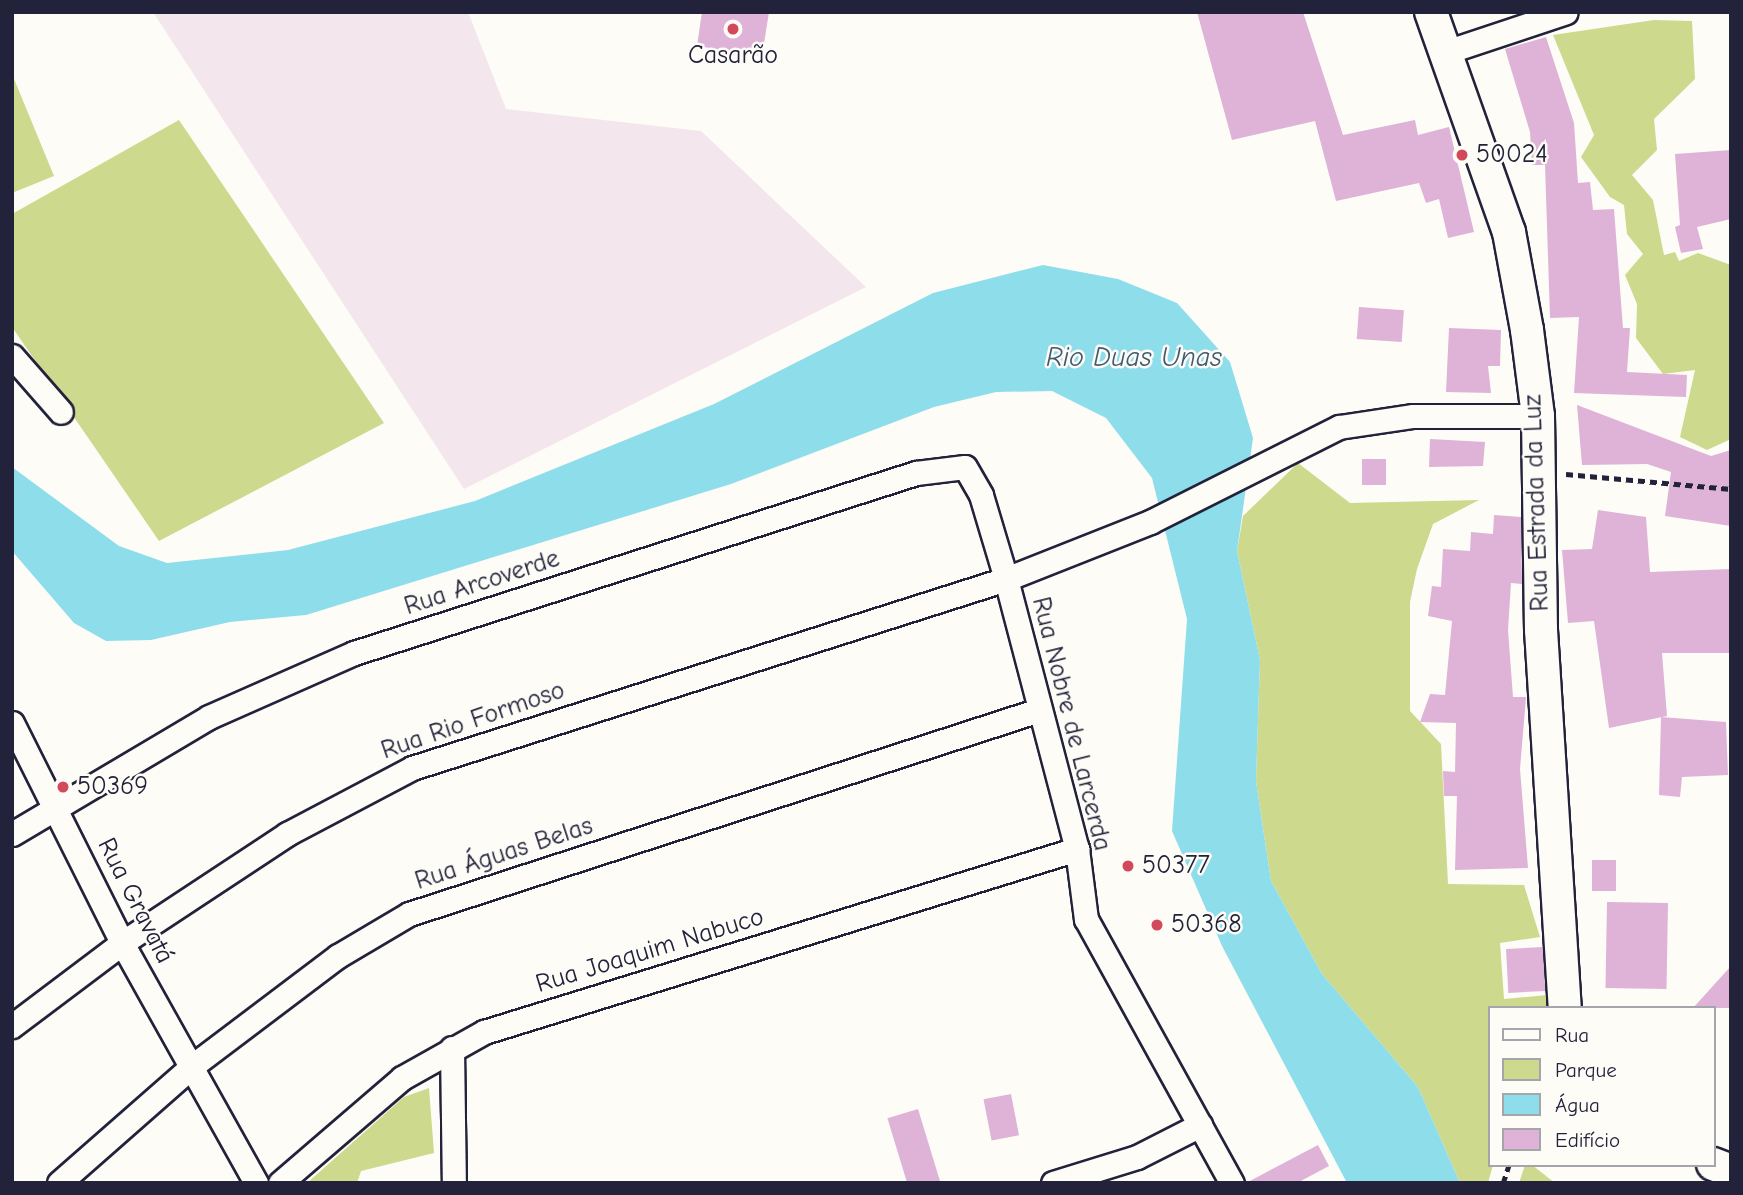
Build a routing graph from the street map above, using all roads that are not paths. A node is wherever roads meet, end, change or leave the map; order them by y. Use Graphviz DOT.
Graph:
graph roads {
  1 [pos="1431,12"];
  2 [pos="1566,12"];
  3 [pos="1446,52"];
  4 [pos="12,356"];
  5 [pos="61,412"];
  6 [pos="1538,416"];
  7 [pos="981,495"];
  8 [pos="1006,579"];
  9 [pos="1036,711"];
  10 [pos="12,723"];
  11 [pos="58,808"];
  12 [pos="12,834"];
  13 [pos="1077,849"];
  14 [pos="122,943"];
  15 [pos="1565,1006"];
  16 [pos="12,1026"];
  17 [pos="452,1048"];
  18 [pos="191,1067"];
  19 [pos="1200,1125"];
  20 [pos="1137,1157"];
  21 [pos="59,1183"];
  22 [pos="256,1183"];
  23 [pos="280,1183"];
  24 [pos="454,1183"];
  25 [pos="1053,1183"];
  26 [pos="1120,1183"];
  27 [pos="1232,1183"];
  1 -- 3 [label="main road, Rua Estrada da Luz"];
  2 -- 3 [label="street"];
  3 -- 6 [label="main road, Rua Estrada da Luz"];
  4 -- 5 [label="street"];
  6 -- 8 [label="street, Rua Rio Formoso"];
  6 -- 15 [label="main road, Rua Estrada da Luz"];
  7 -- 8 [label="street, Rua Nobre de Larcerda"];
  7 -- 11 [label="street, Rua Arcoverde"];
  8 -- 9 [label="street, Rua Nobre de Larcerda"];
  8 -- 14 [label="street, Rua Rio Formoso"];
  9 -- 13 [label="street, Rua Nobre de Larcerda"];
  9 -- 18 [label="street, Rua Águas Belas"];
  10 -- 11 [label="street, Rua Gravatá"];
  11 -- 12 [label="street, Rua Arcoverde"];
  11 -- 14 [label="street, Rua Gravatá"];
  13 -- 17 [label="street, Rua Joaquim Nabuco"];
  13 -- 19 [label="street, Rua Nobre de Larcerda"];
  14 -- 16 [label="street, Rua Rio Formoso"];
  14 -- 18 [label="street, Rua Gravatá"];
  17 -- 23 [label="street, Rua Joaquim Nabuco"];
  17 -- 24 [label="street"];
  18 -- 21 [label="street, Rua Águas Belas"];
  18 -- 22 [label="street, Rua Gravatá"];
  19 -- 20 [label="street"];
  19 -- 27 [label="street, Rua Nobre de Larcerda"];
  20 -- 25 [label="street"];
  20 -- 26 [label="street"];
}
